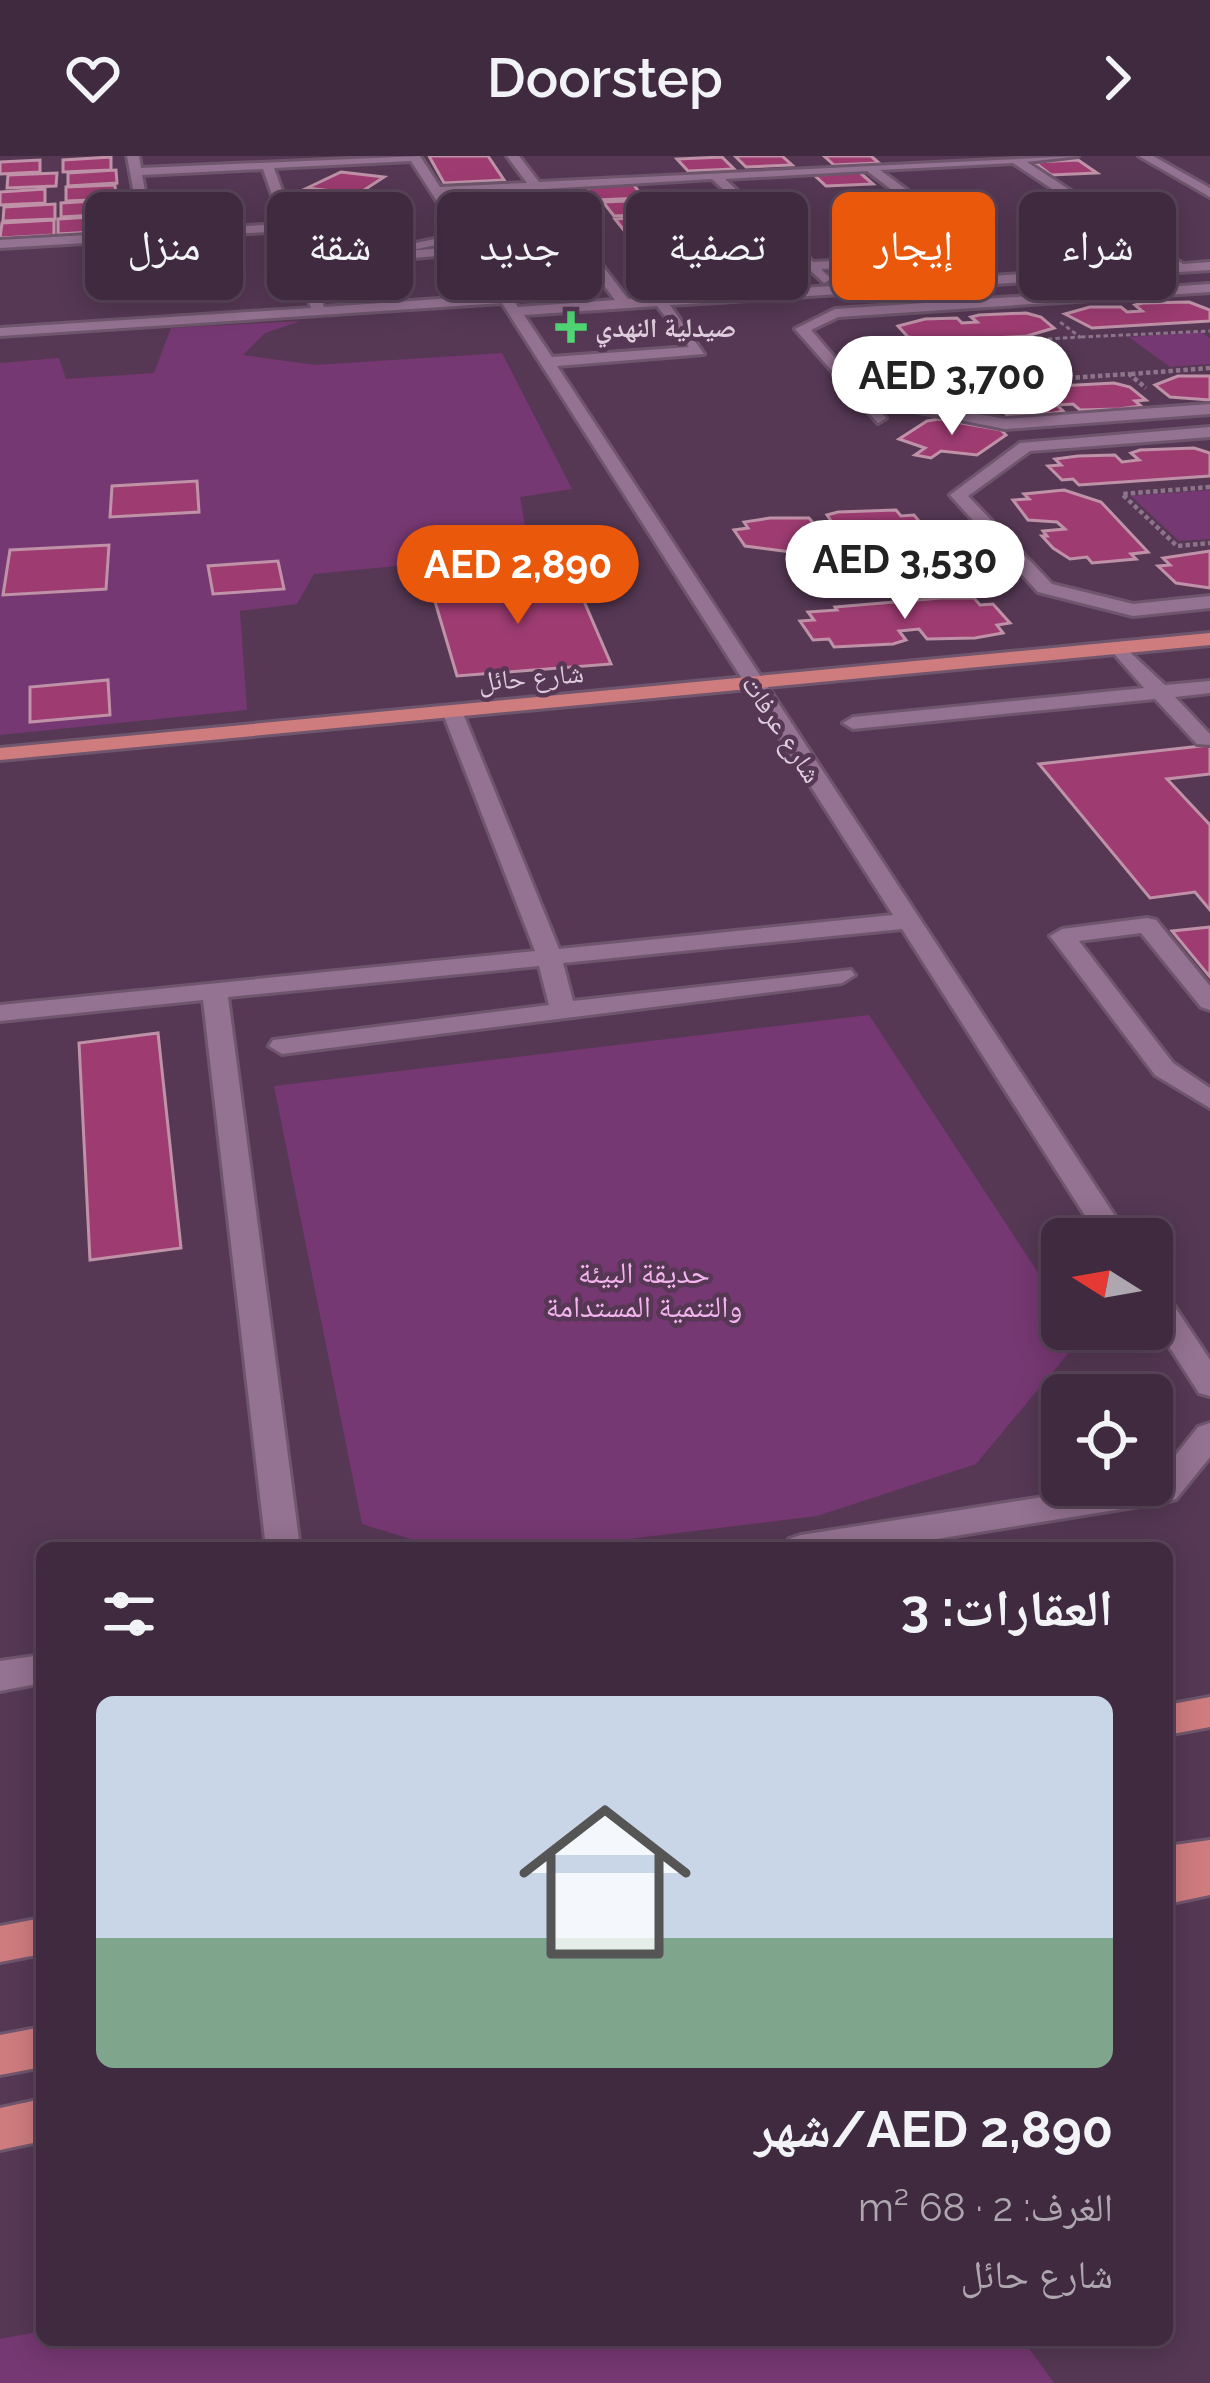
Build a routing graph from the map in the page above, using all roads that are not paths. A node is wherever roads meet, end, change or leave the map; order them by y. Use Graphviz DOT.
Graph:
graph roads {
  1 [pos="134,156"];
  2 [pos="513,156"];
  3 [pos="807,156"];
  4 [pos="1072,156"];
  5 [pos="1144,156"];
  6 [pos="415,157"];
  7 [pos="1015,159"];
  8 [pos="267,165"];
  9 [pos="669,167"];
  10 [pos="869,167"];
  11 [pos="824,170"];
  12 [pos="136,172"];
  13 [pos="715,176"];
  14 [pos="680,178"];
  15 [pos="537,185"];
  16 [pos="436,191"];
  17 [pos="140,192"];
  18 [pos="277,192"];
  19 [pos="1210,193"];
  20 [pos="85,239"];
  21 [pos="0,244"];
  22 [pos="437,248"];
  23 [pos="430,249"];
  24 [pos="810,266"];
  25 [pos="1210,266"];
  26 [pos="1180,268"];
  27 [pos="995,280"];
  28 [pos="832,287"];
  29 [pos="1210,288"];
  30 [pos="832,290"];
  31 [pos="315,300"];
  32 [pos="507,300"];
  33 [pos="660,301"];
  34 [pos="624,303"];
  35 [pos="510,305"];
  36 [pos="319,311"];
  37 [pos="0,332"];
  38 [pos="547,362"];
  39 [pos="859,396"];
  40 [pos="1210,409"];
  41 [pos="878,418"];
  42 [pos="1210,431"];
  43 [pos="1210,602"];
  44 [pos="1210,639"];
  45 [pos="1119,648"];
  46 [pos="752,683"];
  47 [pos="1210,687"];
  48 [pos="1160,692"];
  49 [pos="452,711"];
  50 [pos="853,723"];
  51 [pos="1204,740"];
  52 [pos="0,754"];
  53 [pos="907,921"];
  54 [pos="548,956"];
  55 [pos="842,975"];
  56 [pos="215,992"];
  57 [pos="1210,1001"];
  58 [pos="563,1011"];
  59 [pos="0,1013"];
  60 [pos="282,1046"];
  61 [pos="1210,1100"];
  62 [pos="1100,1218"];
  63 [pos="1173,1328"];
  64 [pos="1210,1385"];
  65 [pos="1210,1435"];
  66 [pos="282,1542"];
  67 [pos="839,1542"];
  68 [pos="36,1671"];
  69 [pos="0,1676"];
  70 [pos="1210,1712"];
  71 [pos="1173,1719"];
  72 [pos="1210,1857"];
  73 [pos="1173,1862"];
  74 [pos="1210,1879"];
  75 [pos="1173,1886"];
  76 [pos="36,1937"];
  77 [pos="0,1944"];
  78 [pos="36,2048"];
  79 [pos="0,2055"];
  80 [pos="36,2121"];
  81 [pos="0,2128"];
  1 -- 12 [label="street"];
  2 -- 15 [label="street"];
  3 -- 11 [label="street"];
  4 -- 7 [label="street"];
  5 -- 19 [label="street"];
  6 -- 8 [label="street"];
  6 -- 16 [label="street, شارع عرفات"];
  7 -- 10 [label="street"];
  7 -- 26 [label="street"];
  8 -- 12 [label="street"];
  8 -- 18 [label="street"];
  9 -- 14 [label="street"];
  10 -- 11 [label="street"];
  10 -- 24 [label="street"];
  11 -- 13 [label="street"];
  12 -- 17 [label="street"];
  13 -- 14 [label="street"];
  13 -- 24 [label="street"];
  14 -- 15 [label="street"];
  15 -- 16 [label="street"];
  15 -- 34 [label="street"];
  20 -- 21 [label="street"];
  22 -- 23 [label="street"];
  24 -- 28 [label="street"];
  25 -- 26 [label="street"];
  26 -- 27 [label="street"];
  29 -- 39 [label="street"];
  30 -- 33 [label="street"];
  31 -- 36 [label="street"];
  32 -- 35 [label="street, شارع عرفات"];
  33 -- 34 [label="street"];
  33 -- 38 [label="street"];
  34 -- 35 [label="street"];
  35 -- 36 [label="street"];
  35 -- 38 [label="street, شارع عرفات"];
  36 -- 37 [label="street"];
  38 -- 46 [label="street, شارع عرفات"];
  39 -- 40 [label="street"];
  39 -- 41 [label="street"];
  42 -- 43 [label="street"];
  44 -- 45 [label="main road, شارع حائل"];
  45 -- 46 [label="main road, شارع حائل"];
  45 -- 48 [label="street"];
  46 -- 49 [label="main road, شارع حائل"];
  46 -- 53 [label="street, شارع عرفات"];
  47 -- 48 [label="street"];
  48 -- 50 [label="street"];
  48 -- 51 [label="street"];
  49 -- 52 [label="main road, شارع حائل"];
  49 -- 54 [label="street"];
  53 -- 54 [label="street"];
  53 -- 62 [label="street, شارع عرفات"];
  54 -- 56 [label="street"];
  54 -- 58 [label="street"];
  55 -- 58 [label="street"];
  56 -- 59 [label="street"];
  56 -- 66 [label="street"];
  57 -- 61 [label="street"];
  58 -- 60 [label="street"];
  63 -- 64 [label="street"];
  65 -- 67 [label="street"];
  68 -- 69 [label="street"];
  70 -- 71 [label="main road"];
  72 -- 73 [label="main road"];
  74 -- 75 [label="main road"];
  76 -- 77 [label="main road"];
  78 -- 79 [label="main road"];
  80 -- 81 [label="main road"];
}
